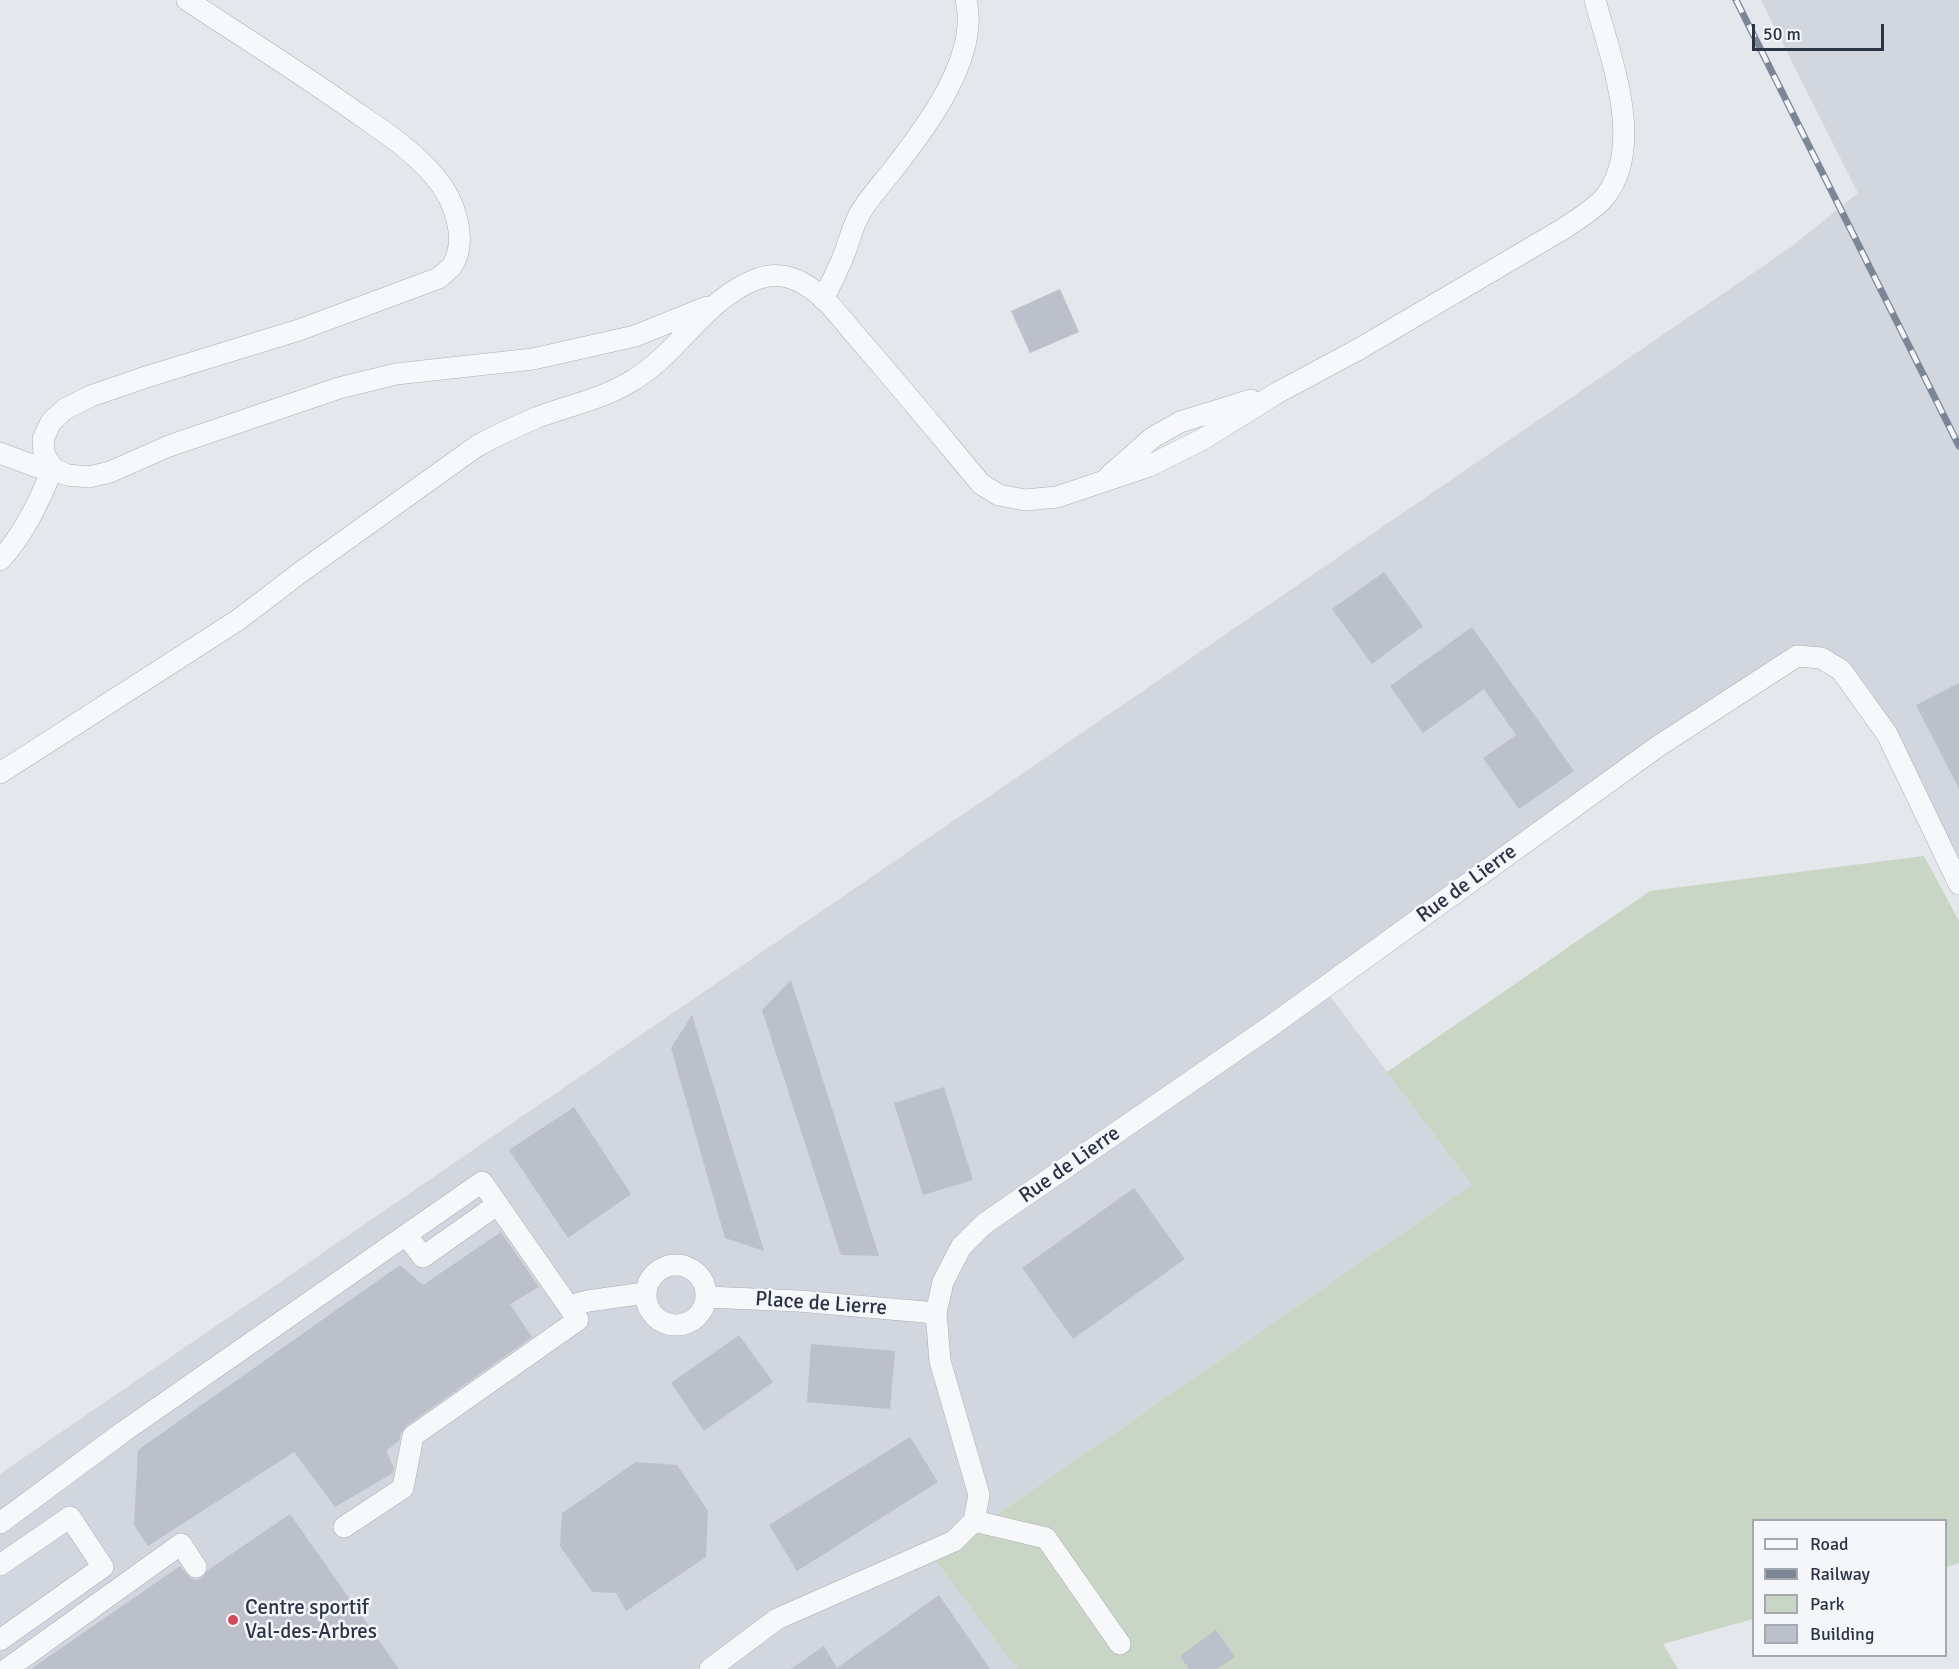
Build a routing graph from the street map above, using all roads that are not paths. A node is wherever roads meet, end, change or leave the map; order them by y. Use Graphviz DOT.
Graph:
graph roads {
  1 [pos="187,0"];
  2 [pos="966,0"];
  3 [pos="1595,0"];
  4 [pos="823,299"];
  5 [pos="714,305"];
  6 [pos="0,453"];
  7 [pos="53,468"];
  8 [pos="0,560"];
  9 [pos="0,772"];
  10 [pos="1959,884"];
  11 [pos="645,1293"];
  12 [pos="706,1297"];
  13 [pos="568,1306"];
  14 [pos="936,1313"];
  15 [pos="974,1521"];
  16 [pos="0,1522"];
  17 [pos="344,1527"];
  18 [pos="0,1566"];
  19 [pos="196,1567"];
  20 [pos="0,1640"];
  21 [pos="1120,1644"];
  22 [pos="7,1669"];
  23 [pos="710,1669"];
  1 -- 7 [label="street"];
  2 -- 4 [label="street"];
  3 -- 4 [label="street"];
  4 -- 5 [label="street"];
  5 -- 7 [label="street"];
  5 -- 9 [label="street"];
  6 -- 7 [label="street"];
  7 -- 8 [label="street"];
  10 -- 14 [label="street, Rue de Lierre"];
  11 -- 12 [label="street"];
  11 -- 12 [label="street"];
  11 -- 13 [label="street"];
  12 -- 14 [label="street, Place de Lierre"];
  13 -- 16 [label="street"];
  13 -- 17 [label="street"];
  14 -- 15 [label="street, Rue de Lierre"];
  15 -- 21 [label="street"];
  15 -- 23 [label="street"];
  18 -- 20 [label="street"];
  19 -- 22 [label="street"];
}
